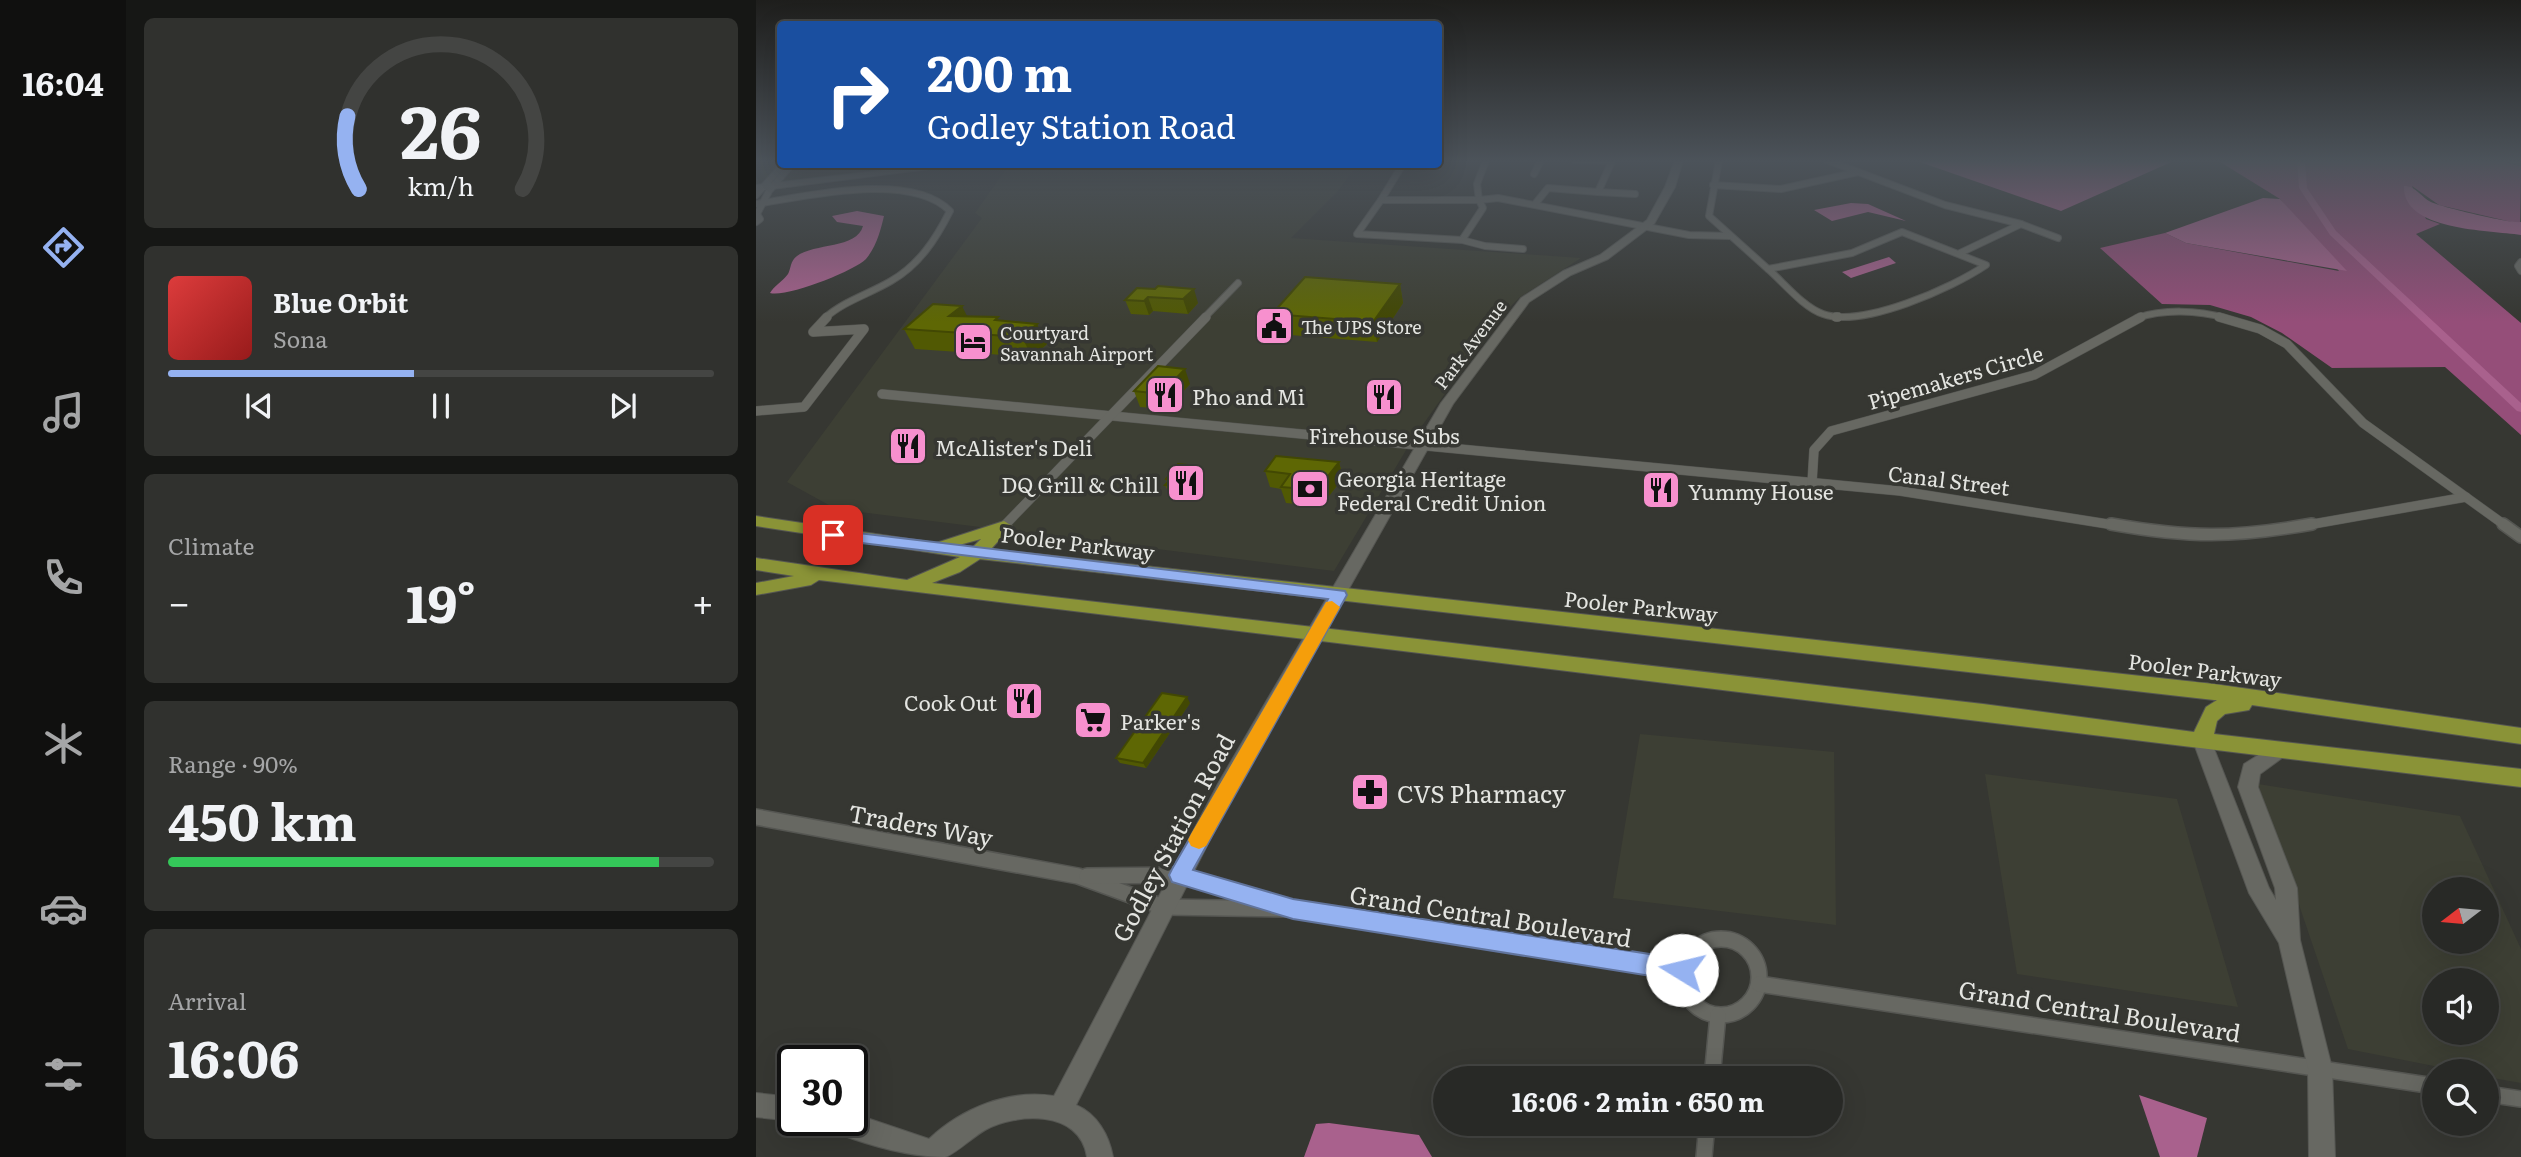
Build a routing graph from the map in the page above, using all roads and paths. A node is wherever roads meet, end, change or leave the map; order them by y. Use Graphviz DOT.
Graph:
graph roads {
  1 [pos="756,214"];
  2 [pos="948,214"];
  3 [pos="1371,214"];
  4 [pos="1479,214"];
  5 [pos="1593,214"];
  6 [pos="1610,214"];
  7 [pos="1655,214"];
  8 [pos="1708,214"];
  9 [pos="1981,214"];
  10 [pos="756,222"];
  11 [pos="1649,224"];
  12 [pos="2021,224"];
  13 [pos="1721,228"];
  14 [pos="1730,236"];
  15 [pos="2058,238"];
  16 [pos="1462,240"];
  17 [pos="1523,248"];
  18 [pos="1960,253"];
  19 [pos="2521,262"];
  20 [pos="1769,269"];
  21 [pos="2521,271"];
  22 [pos="1238,283"];
  23 [pos="882,394"];
  24 [pos="756,411"];
  25 [pos="1108,416"];
  26 [pos="1423,445"];
  27 [pos="1812,483"];
  28 [pos="2466,497"];
  29 [pos="756,521"];
  30 [pos="1004,526"];
  31 [pos="2521,537"];
  32 [pos="916,546"];
  33 [pos="979,553"];
  34 [pos="1030,559"];
  35 [pos="756,564"];
  36 [pos="840,578"];
  37 [pos="904,585"];
  38 [pos="756,589"];
  39 [pos="1339,595"];
  40 [pos="1314,635"];
  41 [pos="2447,725"];
  42 [pos="2521,736"];
  43 [pos="2202,741"];
  44 [pos="2279,750"];
  45 [pos="2521,778"];
  46 [pos="756,817"];
  47 [pos="1180,875"];
  48 [pos="1078,876"];
  49 [pos="1163,907"];
  50 [pos="1293,909"];
  51 [pos="2289,940"];
  52 [pos="1682,970"];
  53 [pos="1759,984"];
  54 [pos="1718,1015"];
  55 [pos="1713,1066"];
  56 [pos="2320,1068"];
  57 [pos="2422,1084"];
  58 [pos="2499,1096"];
  59 [pos="2521,1099"];
  60 [pos="756,1105"];
  61 [pos="777,1107"];
  62 [pos="1061,1108"];
  63 [pos="868,1132"];
  64 [pos="1706,1136"];
  65 [pos="930,1155"];
  66 [pos="1100,1157"];
  67 [pos="1704,1157"];
  68 [pos="2322,1157"];
  1 -- 10 [label="street"];
  2 -- 24 [label="street"];
  3 -- 16 [label="street"];
  4 -- 16 [label="street"];
  5 -- 11 [label="street"];
  6 -- 11 [label="street"];
  7 -- 11 [label="street, Park Avenue"];
  8 -- 13 [label="street"];
  9 -- 12 [label="street"];
  11 -- 13 [label="street"];
  11 -- 14 [label="street"];
  11 -- 26 [label="street, Park Avenue"];
  12 -- 15 [label="street"];
  12 -- 18 [label="street"];
  13 -- 14 [label="street"];
  14 -- 20 [label="street"];
  16 -- 17 [label="street"];
  18 -- 20 [label="street"];
  18 -- 20 [label="street"];
  19 -- 21 [label="street"];
  22 -- 25 [label="street"];
  23 -- 25 [label="street, Canal Street"];
  25 -- 26 [label="street, Canal Street"];
  25 -- 30 [label="street"];
  26 -- 27 [label="street, Canal Street"];
  26 -- 39 [label="street, Park Avenue"];
  27 -- 28 [label="street, Canal Street"];
  27 -- 28 [label="street, Pipemakers Circle"];
  28 -- 31 [label="street, Pipemakers Circle"];
  29 -- 32 [label="main road, Pooler Parkway"];
  30 -- 32 [label="main road"];
  30 -- 33 [label="main road"];
  30 -- 34 [label="main road"];
  32 -- 33 [label="main road, Pooler Parkway"];
  33 -- 34 [label="main road, Pooler Parkway"];
  33 -- 37 [label="main road"];
  34 -- 39 [label="main road, Pooler Parkway"];
  35 -- 36 [label="main road"];
  36 -- 37 [label="main road"];
  36 -- 38 [label="main road"];
  37 -- 40 [label="main road"];
  39 -- 40 [label="street, Godley Station Road"];
  39 -- 41 [label="main road, Pooler Parkway"];
  40 -- 43 [label="main road"];
  40 -- 47 [label="street, Godley Station Road"];
  41 -- 42 [label="main road, Pooler Parkway"];
  41 -- 43 [label="main road"];
  43 -- 44 [label="main road"];
  43 -- 51 [label="street"];
  44 -- 45 [label="main road"];
  44 -- 51 [label="street"];
  46 -- 48 [label="street, Traders Way"];
  47 -- 48 [label="street, Traders Way"];
  47 -- 49 [label="street, Godley Station Road"];
  47 -- 50 [label="street, Grand Central Boulevard"];
  48 -- 49 [label="street, Traders Way"];
  49 -- 50 [label="street, Grand Central Boulevard"];
  49 -- 62 [label="street, Godley Station Road"];
  50 -- 52 [label="street, Grand Central Boulevard"];
  51 -- 56 [label="street"];
  52 -- 53 [label="street"];
  52 -- 54 [label="street"];
  53 -- 54 [label="street"];
  53 -- 56 [label="street, Grand Central Boulevard"];
  54 -- 55 [label="street"];
  56 -- 57 [label="street, Grand Central Boulevard"];
  56 -- 68 [label="street"];
  58 -- 59 [label="street"];
  60 -- 61 [label="street"];
  62 -- 65 [label="street"];
  62 -- 66 [label="street"];
  63 -- 65 [label="street"];
  64 -- 67 [label="street"];
}
